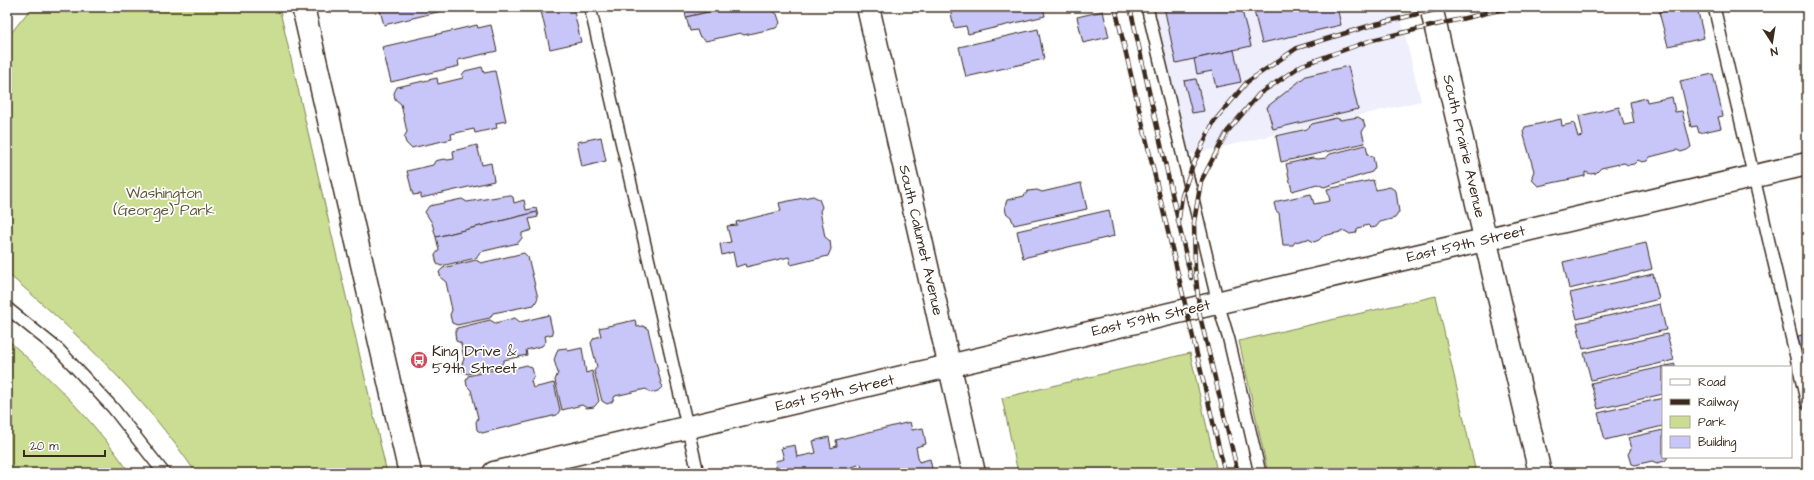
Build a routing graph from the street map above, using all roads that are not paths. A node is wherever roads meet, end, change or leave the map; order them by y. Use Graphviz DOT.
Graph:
graph roads {
  1 [pos="302,7"];
  2 [pos="590,7"];
  3 [pos="868,7"];
  4 [pos="1147,7"];
  5 [pos="1431,7"];
  6 [pos="1714,7"];
  7 [pos="1807,164"];
  8 [pos="1754,176"];
  9 [pos="1486,240"];
  10 [pos="1218,302"];
  11 [pos="7,308"];
  12 [pos="949,366"];
  13 [pos="1807,404"];
  14 [pos="687,428"];
  15 [pos="164,473"];
  16 [pos="410,473"];
  17 [pos="494,473"];
  18 [pos="698,473"];
  19 [pos="974,473"];
  20 [pos="1260,473"];
  21 [pos="1540,473"];
  1 -- 16 [label="street"];
  2 -- 14 [label="lane"];
  3 -- 12 [label="street, South Calumet Avenue"];
  4 -- 10 [label="lane"];
  5 -- 9 [label="street, South Prairie Avenue"];
  6 -- 8 [label="lane"];
  7 -- 8 [label="street, East 59th Street"];
  8 -- 9 [label="street, East 59th Street"];
  8 -- 13 [label="lane"];
  9 -- 10 [label="street, East 59th Street"];
  9 -- 21 [label="street, South Prairie Avenue"];
  10 -- 12 [label="street, East 59th Street"];
  10 -- 20 [label="lane"];
  11 -- 15 [label="lane"];
  12 -- 14 [label="street, East 59th Street"];
  12 -- 19 [label="street, South Calumet Avenue"];
  14 -- 17 [label="street, East 59th Street"];
  14 -- 18 [label="lane"];
}
